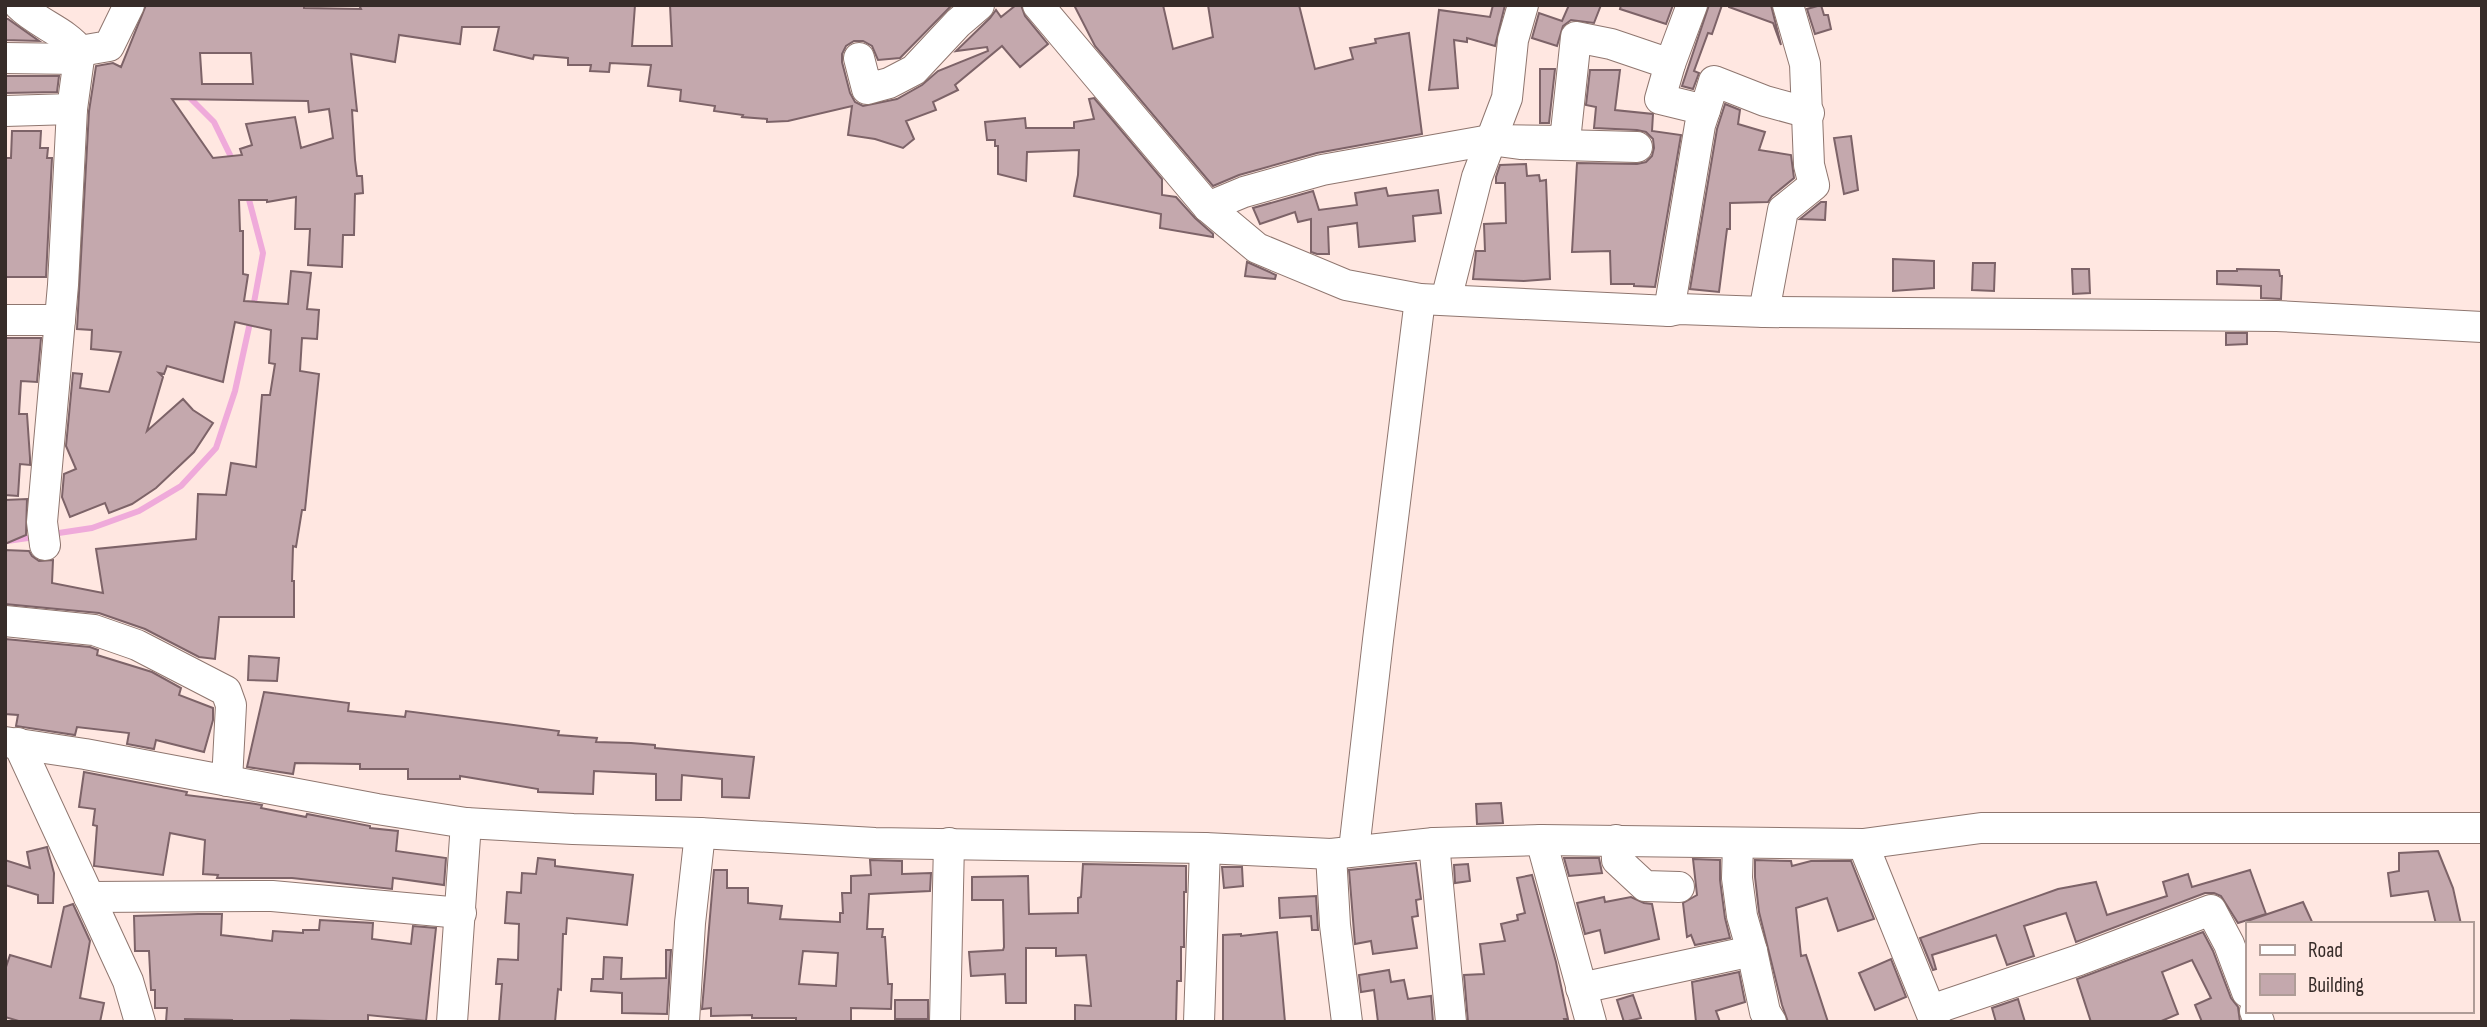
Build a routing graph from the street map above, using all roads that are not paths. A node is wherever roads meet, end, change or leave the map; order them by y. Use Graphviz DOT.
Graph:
graph roads {
  1 [pos="19,5"];
  2 [pos="130,5"];
  3 [pos="979,5"];
  4 [pos="1038,5"];
  5 [pos="1523,5"];
  6 [pos="1692,5"];
  7 [pos="1788,5"];
  8 [pos="89,52"];
  9 [pos="5,58"];
  10 [pos="859,58"];
  11 [pos="1670,64"];
  12 [pos="72,109"];
  13 [pos="1705,110"];
  14 [pos="5,111"];
  15 [pos="1809,113"];
  16 [pos="1490,140"];
  17 [pos="1637,147"];
  18 [pos="1208,207"];
  19 [pos="1433,299"];
  20 [pos="1669,311"];
  21 [pos="1764,312"];
  22 [pos="5,320"];
  23 [pos="60,320"];
  24 [pos="2482,327"];
  25 [pos="43,533"];
  26 [pos="5,621"];
  27 [pos="12,743"];
  28 [pos="227,781"];
  29 [pos="467,823"];
  30 [pos="2482,828"];
  31 [pos="700,833"];
  32 [pos="1541,840"];
  33 [pos="1616,840"];
  34 [pos="949,843"];
  35 [pos="1738,843"];
  36 [pos="1434,844"];
  37 [pos="1863,844"];
  38 [pos="1205,848"];
  39 [pos="1343,852"];
  40 [pos="1679,887"];
  41 [pos="89,897"];
  42 [pos="461,913"];
  43 [pos="1752,951"];
  44 [pos="1581,988"];
  45 [pos="2246,989"];
  46 [pos="1933,1016"];
  47 [pos="140,1022"];
  48 [pos="452,1022"];
  49 [pos="684,1022"];
  50 [pos="945,1022"];
  51 [pos="1199,1022"];
  52 [pos="1347,1022"];
  53 [pos="1451,1022"];
  54 [pos="1591,1022"];
  55 [pos="1771,1022"];
  1 -- 8 [label="street"];
  2 -- 8 [label="street"];
  3 -- 10 [label="street"];
  4 -- 18 [label="street"];
  5 -- 16 [label="street"];
  6 -- 11 [label="street"];
  7 -- 15 [label="street"];
  8 -- 9 [label="street"];
  8 -- 12 [label="street"];
  11 -- 13 [label="street"];
  11 -- 16 [label="street"];
  12 -- 14 [label="street"];
  12 -- 23 [label="street"];
  13 -- 15 [label="street"];
  13 -- 20 [label="street"];
  15 -- 21 [label="street"];
  16 -- 17 [label="street"];
  16 -- 18 [label="street"];
  16 -- 19 [label="street"];
  18 -- 19 [label="street"];
  19 -- 20 [label="street"];
  19 -- 39 [label="street"];
  20 -- 21 [label="street"];
  21 -- 24 [label="street"];
  22 -- 23 [label="street"];
  23 -- 25 [label="street"];
  26 -- 28 [label="street"];
  27 -- 28 [label="street"];
  27 -- 41 [label="street"];
  28 -- 29 [label="street"];
  29 -- 31 [label="street"];
  29 -- 42 [label="street"];
  30 -- 37 [label="street"];
  31 -- 34 [label="street"];
  31 -- 49 [label="street"];
  32 -- 33 [label="street"];
  32 -- 36 [label="street"];
  32 -- 44 [label="street"];
  33 -- 35 [label="street"];
  33 -- 40 [label="street"];
  34 -- 38 [label="street"];
  34 -- 50 [label="street"];
  35 -- 37 [label="street"];
  35 -- 43 [label="street"];
  36 -- 39 [label="street"];
  36 -- 53 [label="street"];
  37 -- 46 [label="street"];
  38 -- 39 [label="street"];
  38 -- 51 [label="street"];
  39 -- 52 [label="street"];
  41 -- 42 [label="street"];
  41 -- 47 [label="street"];
  42 -- 48 [label="street"];
  43 -- 44 [label="street"];
  43 -- 55 [label="street"];
  44 -- 54 [label="street"];
  45 -- 46 [label="street"];
}
